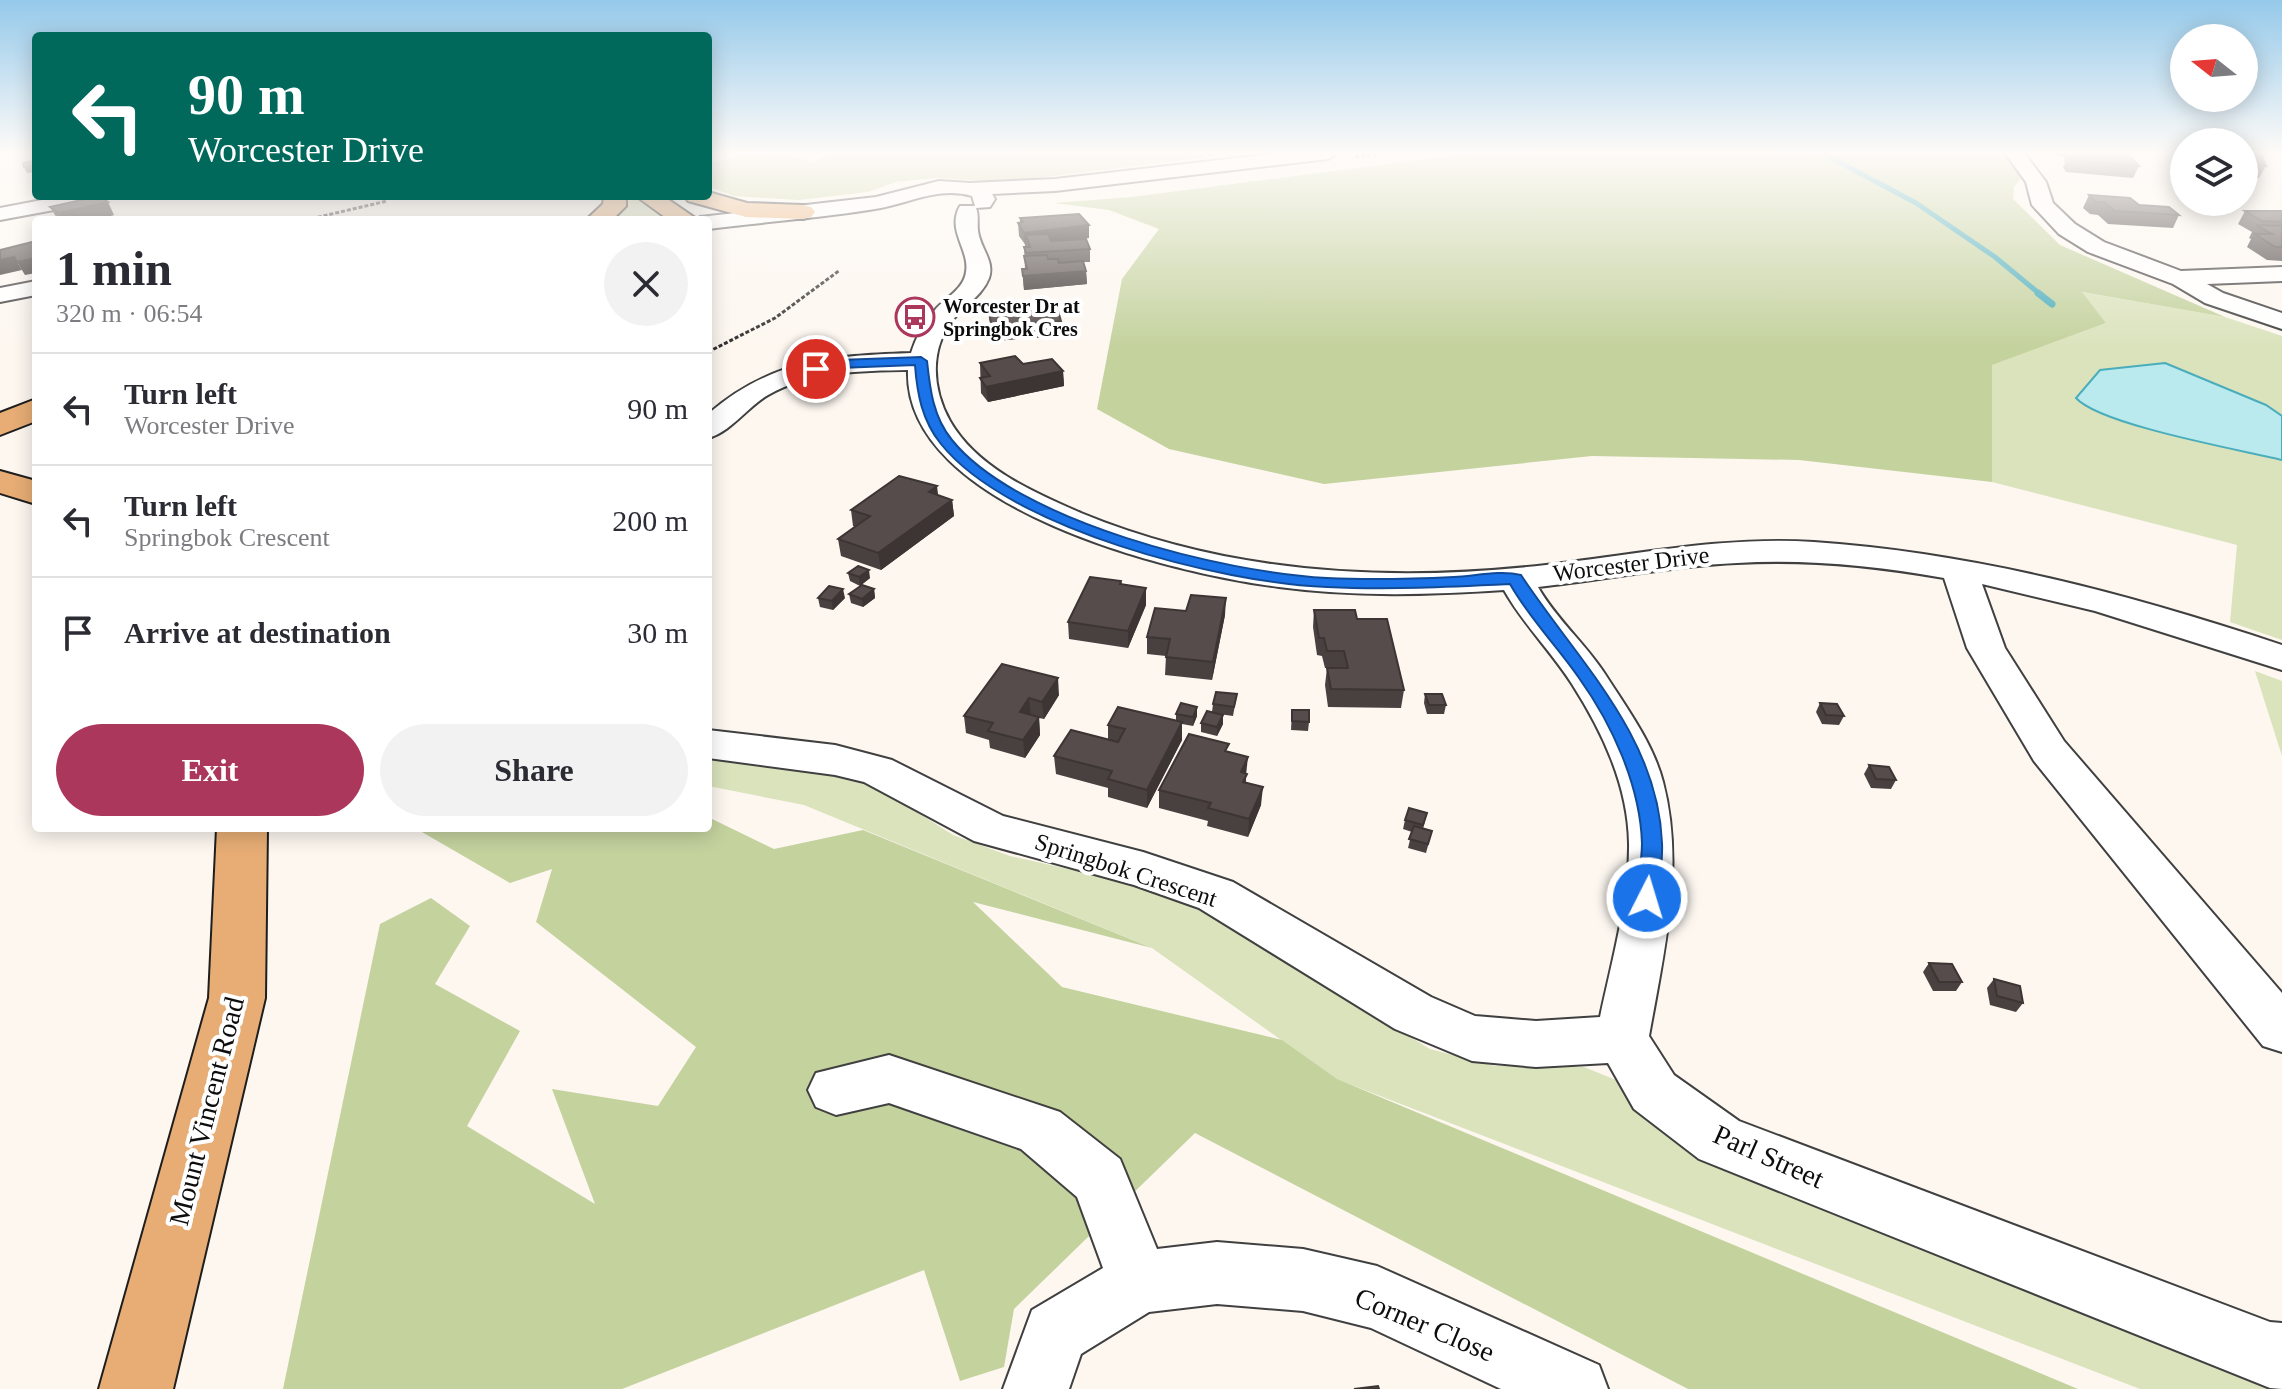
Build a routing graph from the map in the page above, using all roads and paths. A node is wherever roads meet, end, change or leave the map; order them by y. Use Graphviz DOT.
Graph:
graph roads {
  1 [pos="770,218"];
  2 [pos="875,218"];
  3 [pos="958,218"];
  4 [pos="2056,218"];
  5 [pos="712,228"];
  6 [pos="712,228"];
  7 [pos="840,270"];
  8 [pos="2282,274"];
  9 [pos="2178,278"];
  10 [pos="32,289"];
  11 [pos="0,295"];
  12 [pos="2282,321"];
  13 [pos="712,350"];
  14 [pos="921,361"];
  15 [pos="32,411"];
  16 [pos="0,425"];
  17 [pos="712,426"];
  18 [pos="32,428"];
  19 [pos="0,442"];
  20 [pos="0,481"];
  21 [pos="32,492"];
  22 [pos="1958,568"];
  23 [pos="1515,579"];
  24 [pos="2282,658"];
  25 [pos="712,745"];
  26 [pos="242,832"];
  27 [pos="2282,1030"];
  28 [pos="1622,1039"];
  29 [pos="836,1090"];
  30 [pos="1140,1282"];
  31 [pos="2282,1356"];
  32 [pos="136,1389"];
  33 [pos="1036,1389"];
  34 [pos="1575,1389"];
  1 -- 6 [label="street"];
  2 -- 5 [label="street"];
  3 -- 14 [label="street, Worcester Drive"];
  4 -- 9 [label="street"];
  7 -- 13 [label="path"];
  8 -- 9 [label="street"];
  9 -- 12 [label="street"];
  10 -- 11 [label="street"];
  14 -- 17 [label="street"];
  14 -- 23 [label="street, Worcester Drive"];
  15 -- 16 [label="main road"];
  18 -- 19 [label="main road"];
  20 -- 21 [label="main road"];
  22 -- 23 [label="street, Worcester Drive"];
  22 -- 24 [label="street, Worcester Drive"];
  22 -- 27 [label="street"];
  23 -- 28 [label="street"];
  25 -- 28 [label="street, Springbok Crescent"];
  26 -- 32 [label="main road, Mount Vincent Road"];
  28 -- 31 [label="street, Parl Street"];
  29 -- 30 [label="street"];
  30 -- 33 [label="street, Corner Close"];
  30 -- 34 [label="street, Corner Close"];
}
